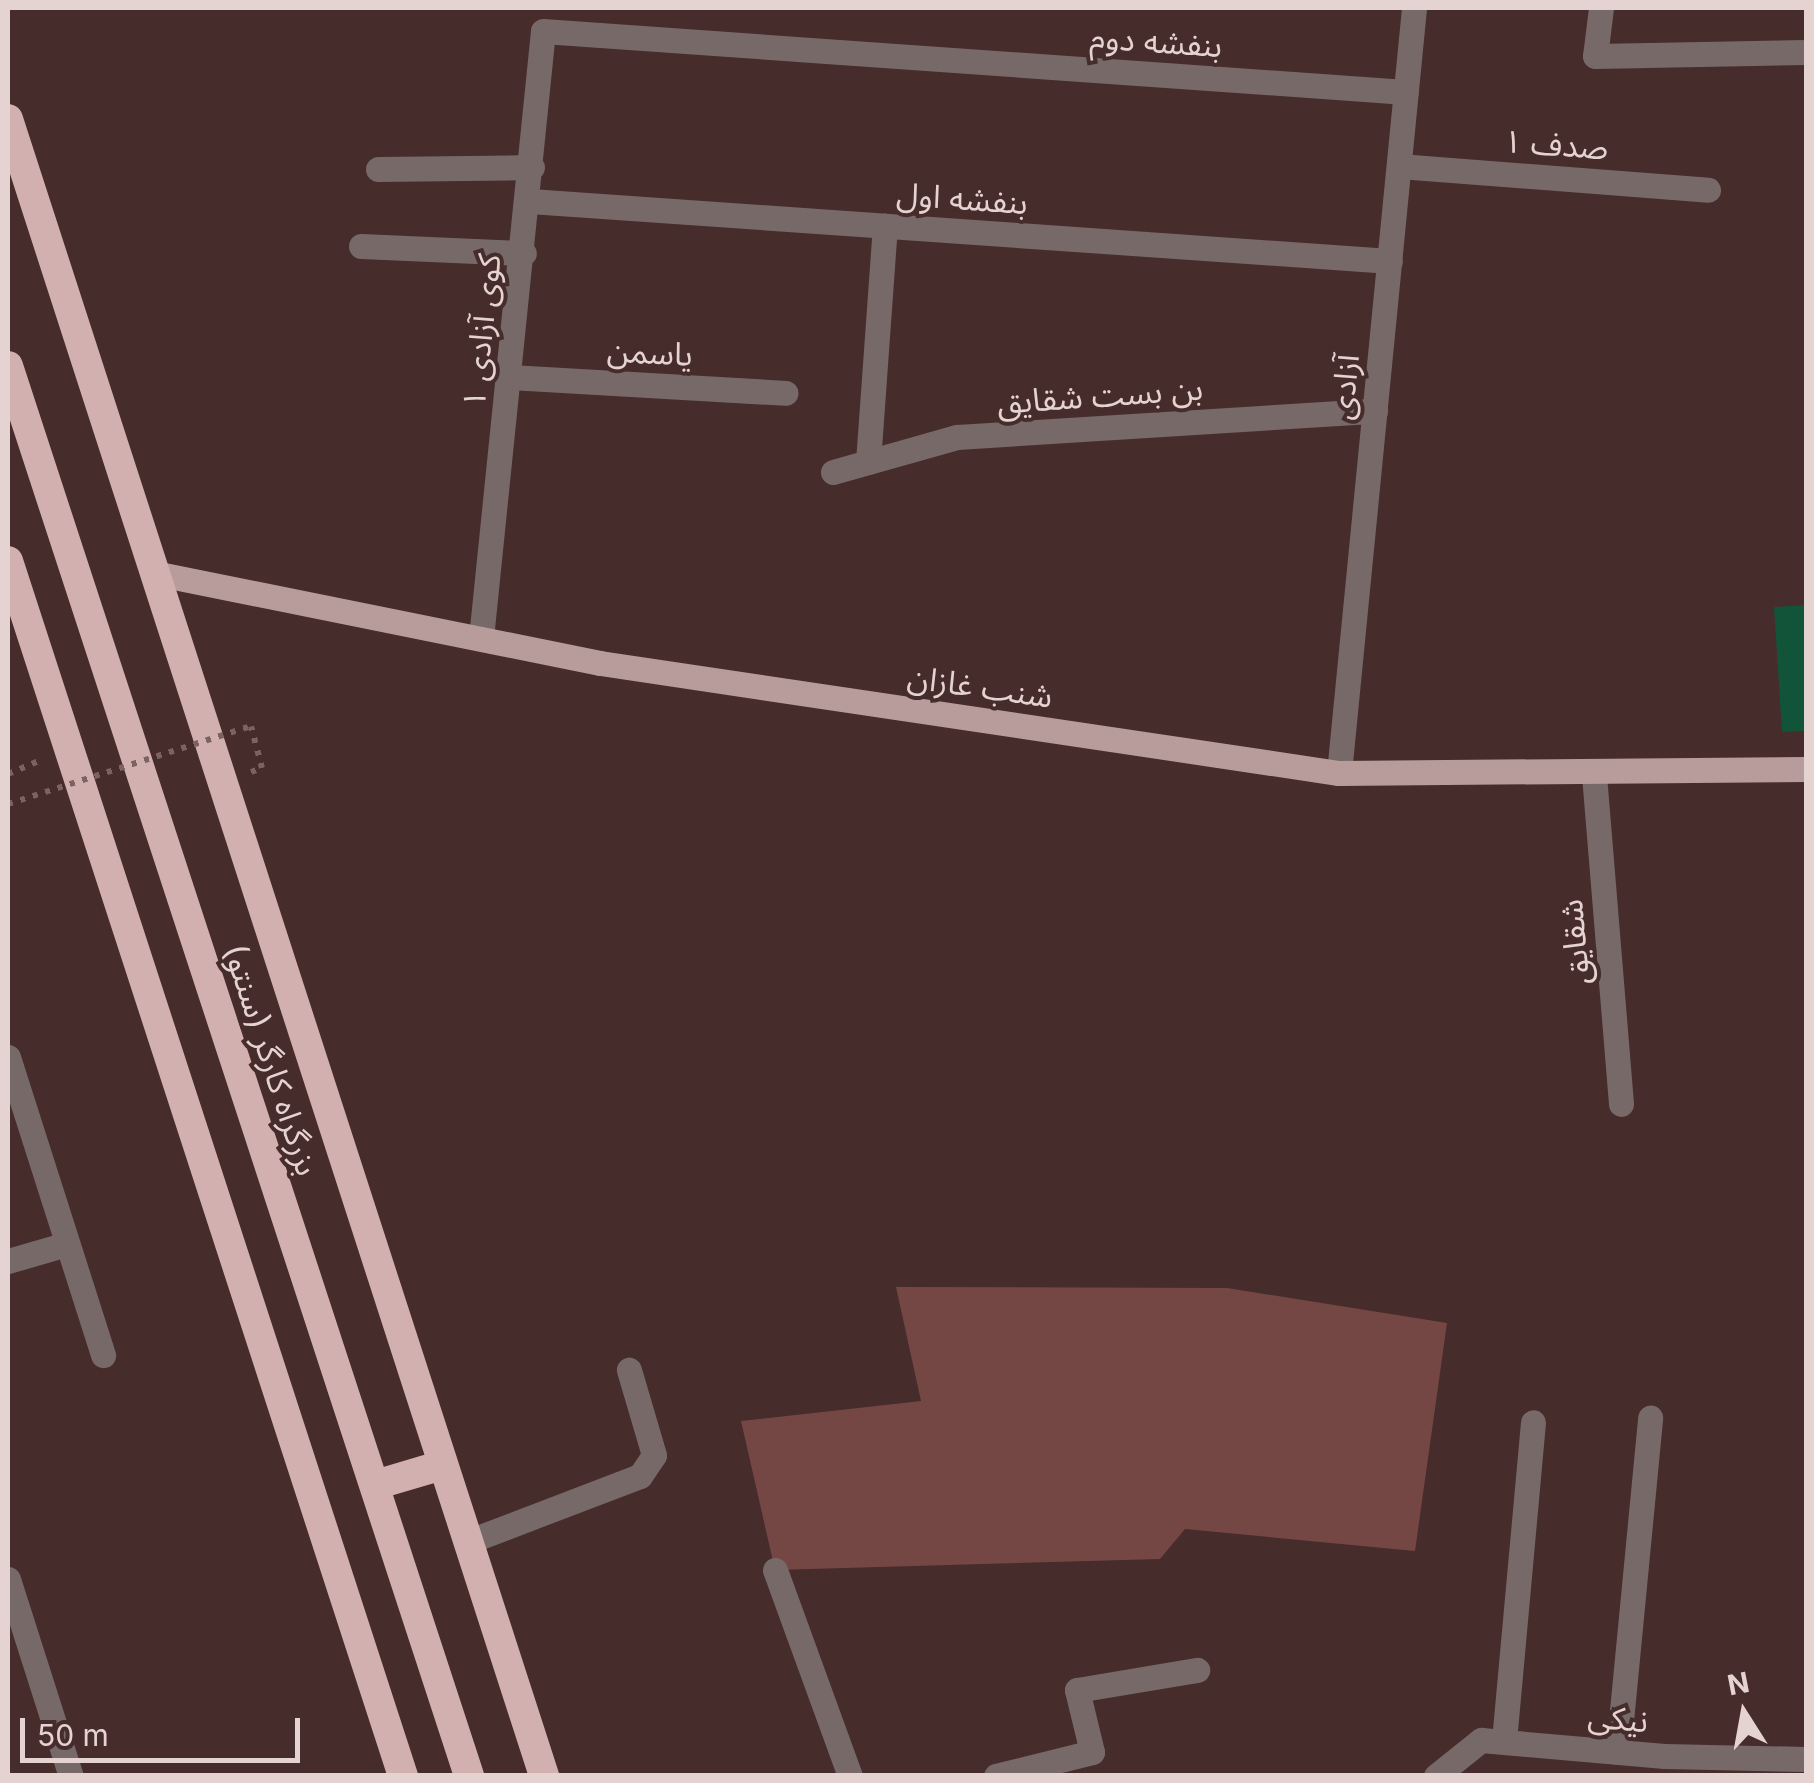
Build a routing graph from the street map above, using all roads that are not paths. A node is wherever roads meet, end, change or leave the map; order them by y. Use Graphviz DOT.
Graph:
graph roads {
  1 [pos="1414,8"];
  2 [pos="1601,8"];
  3 [pos="543,31"];
  4 [pos="1806,52"];
  5 [pos="1406,92"];
  6 [pos="8,119"];
  7 [pos="1399,166"];
  8 [pos="532,167"];
  9 [pos="378,168"];
  10 [pos="1708,190"];
  11 [pos="530,201"];
  12 [pos="885,226"];
  13 [pos="361,246"];
  14 [pos="524,253"];
  15 [pos="1390,261"];
  16 [pos="8,366"];
  17 [pos="510,377"];
  18 [pos="786,393"];
  19 [pos="1375,411"];
  20 [pos="868,462"];
  21 [pos="833,472"];
  22 [pos="8,561"];
  23 [pos="154,573"];
  24 [pos="481,638"];
  25 [pos="1806,769"];
  26 [pos="1340,773"];
  27 [pos="1594,775"];
  28 [pos="8,1058"];
  29 [pos="1621,1104"];
  30 [pos="67,1244"];
  31 [pos="8,1261"];
  32 [pos="103,1355"];
  33 [pos="629,1370"];
  34 [pos="1650,1418"];
  35 [pos="1534,1422"];
  36 [pos="442,1465"];
  37 [pos="375,1485"];
  38 [pos="467,1542"];
  39 [pos="775,1570"];
  40 [pos="8,1579"];
  41 [pos="1196,1670"];
  42 [pos="1504,1742"];
  43 [pos="1618,1752"];
  44 [pos="1806,1759"];
  45 [pos="1094,1764"];
  46 [pos="1443,1772"];
  47 [pos="70,1776"];
  48 [pos="403,1776"];
  49 [pos="469,1776"];
  50 [pos="544,1776"];
  51 [pos="850,1776"];
  52 [pos="996,1776"];
  1 -- 5 [label="street, آزادی"];
  2 -- 4 [label="street"];
  3 -- 5 [label="street, بنفشه دوم"];
  3 -- 8 [label="street, کوی آزادی ۱"];
  5 -- 7 [label="street, آزادی"];
  6 -- 23 [label="highway"];
  7 -- 10 [label="street, صدف ۱"];
  7 -- 15 [label="street, آزادی"];
  8 -- 9 [label="street"];
  8 -- 11 [label="street, کوی آزادی ۱"];
  11 -- 12 [label="street, بنفشه اول"];
  11 -- 14 [label="street, کوی آزادی ۱"];
  12 -- 15 [label="street, بنفشه اول"];
  12 -- 20 [label="street"];
  13 -- 14 [label="street"];
  14 -- 17 [label="street, کوی آزادی ۱"];
  15 -- 19 [label="street, آزادی"];
  16 -- 37 [label="highway, بزرگراه کارگر (سنتو)"];
  17 -- 18 [label="street, یاسمن"];
  17 -- 24 [label="street, کوی آزادی ۱"];
  19 -- 20 [label="street, بن بست شقایق"];
  19 -- 26 [label="street, آزادی"];
  20 -- 21 [label="street, بن بست شقایق"];
  22 -- 48 [label="highway"];
  23 -- 24 [label="main road, شنب غازان"];
  23 -- 36 [label="highway"];
  24 -- 26 [label="main road, شنب غازان"];
  25 -- 27 [label="main road, شنب غازان"];
  26 -- 27 [label="main road, شنب غازان"];
  27 -- 29 [label="street, شقایق"];
  28 -- 30 [label="street"];
  30 -- 31 [label="street"];
  30 -- 32 [label="street"];
  33 -- 38 [label="street"];
  34 -- 43 [label="street"];
  35 -- 42 [label="street"];
  36 -- 37 [label="highway"];
  36 -- 38 [label="highway"];
  37 -- 49 [label="highway, بزرگراه کارگر (سنتو)"];
  38 -- 50 [label="highway"];
  39 -- 51 [label="street"];
  40 -- 47 [label="street"];
  41 -- 45 [label="street"];
  42 -- 43 [label="street, نیکی"];
  42 -- 46 [label="street, نیکی"];
  43 -- 44 [label="street, نیکی"];
  45 -- 52 [label="street"];
}
